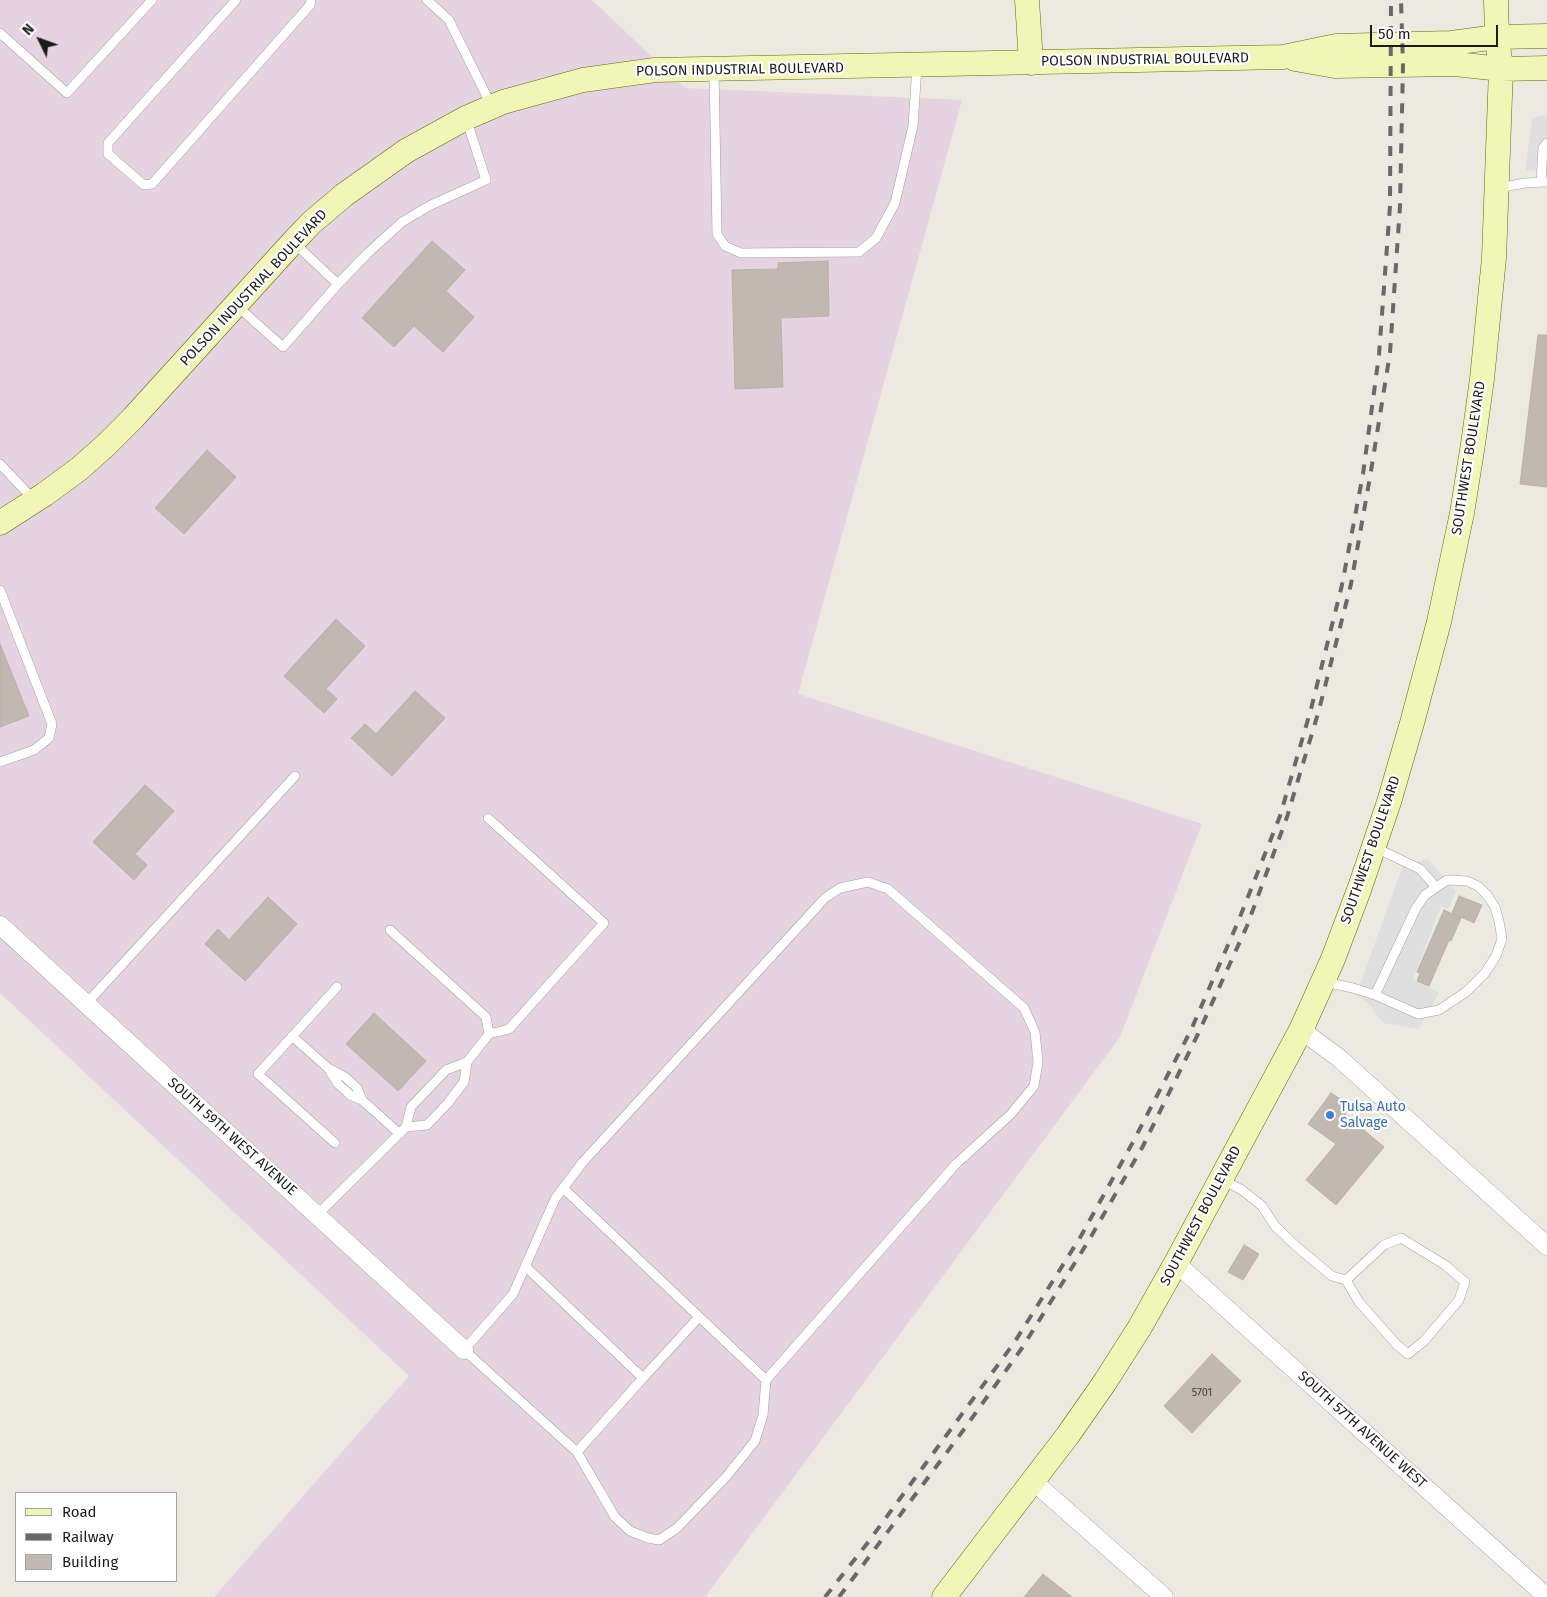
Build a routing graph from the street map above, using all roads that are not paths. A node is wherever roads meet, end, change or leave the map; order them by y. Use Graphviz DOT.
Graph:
graph roads {
  1 [pos="152,0"];
  2 [pos="236,0"];
  3 [pos="311,0"];
  4 [pos="427,0"];
  5 [pos="1027,0"];
  6 [pos="1496,0"];
  7 [pos="0,33"];
  8 [pos="1547,36"];
  9 [pos="1497,37"];
  10 [pos="1283,57"];
  11 [pos="1032,63"];
  12 [pos="917,66"];
  13 [pos="714,68"];
  14 [pos="1547,68"];
  15 [pos="1501,69"];
  16 [pos="492,107"];
  17 [pos="466,118"];
  18 [pos="1547,143"];
  19 [pos="1544,182"];
  20 [pos="1498,188"];
  21 [pos="293,242"];
  22 [pos="338,284"];
  23 [pos="236,305"];
  24 [pos="0,464"];
  25 [pos="35,501"];
  26 [pos="0,523"];
  27 [pos="0,590"];
  28 [pos="0,762"];
  29 [pos="295,776"];
  30 [pos="488,818"];
  31 [pos="1374,847"];
  32 [pos="1436,887"];
  33 [pos="0,925"];
  34 [pos="390,930"];
  35 [pos="1323,981"];
  36 [pos="337,987"];
  37 [pos="1375,995"];
  38 [pos="86,1004"];
  39 [pos="1301,1030"];
  40 [pos="489,1034"];
  41 [pos="292,1036"];
  42 [pos="467,1062"];
  43 [pos="403,1130"];
  44 [pos="334,1143"];
  45 [pos="1221,1179"];
  46 [pos="563,1188"];
  47 [pos="317,1215"];
  48 [pos="1547,1246"];
  49 [pos="1176,1263"];
  50 [pos="525,1266"];
  51 [pos="1346,1280"];
  52 [pos="699,1317"];
  53 [pos="464,1350"];
  54 [pos="643,1378"];
  55 [pos="766,1380"];
  56 [pos="577,1452"];
  57 [pos="1034,1481"];
  58 [pos="944,1597"];
  59 [pos="1164,1597"];
  60 [pos="1547,1597"];
  1 -- 7 [label="lane"];
  2 -- 3 [label="lane"];
  4 -- 16 [label="lane"];
  5 -- 11 [label="street"];
  6 -- 9 [label="street, SOUTHWEST BOULEVARD"];
  8 -- 9 [label="street, POLSON INDUSTRIAL BOULEVARD"];
  9 -- 10 [label="street, POLSON INDUSTRIAL BOULEVARD"];
  9 -- 15 [label="street, SOUTHWEST BOULEVARD"];
  10 -- 11 [label="street, POLSON INDUSTRIAL BOULEVARD"];
  10 -- 15 [label="street, POLSON INDUSTRIAL BOULEVARD"];
  11 -- 12 [label="street, POLSON INDUSTRIAL BOULEVARD"];
  12 -- 13 [label="street, POLSON INDUSTRIAL BOULEVARD"];
  12 -- 13 [label="lane"];
  13 -- 16 [label="street, POLSON INDUSTRIAL BOULEVARD"];
  14 -- 15 [label="street, POLSON INDUSTRIAL BOULEVARD"];
  15 -- 20 [label="street, SOUTHWEST BOULEVARD"];
  16 -- 17 [label="street, POLSON INDUSTRIAL BOULEVARD"];
  17 -- 21 [label="street, POLSON INDUSTRIAL BOULEVARD"];
  17 -- 22 [label="lane"];
  18 -- 19 [label="lane"];
  19 -- 20 [label="lane"];
  20 -- 31 [label="street, SOUTHWEST BOULEVARD"];
  21 -- 22 [label="lane"];
  21 -- 23 [label="street, POLSON INDUSTRIAL BOULEVARD"];
  22 -- 23 [label="lane"];
  23 -- 25 [label="street, POLSON INDUSTRIAL BOULEVARD"];
  24 -- 25 [label="lane"];
  25 -- 26 [label="street, POLSON INDUSTRIAL BOULEVARD"];
  27 -- 28 [label="lane"];
  29 -- 38 [label="lane"];
  30 -- 40 [label="lane"];
  31 -- 32 [label="lane"];
  31 -- 35 [label="street, SOUTHWEST BOULEVARD"];
  32 -- 37 [label="lane"];
  32 -- 37 [label="lane"];
  33 -- 38 [label="street, SOUTH 59TH WEST AVENUE"];
  34 -- 40 [label="lane"];
  35 -- 37 [label="lane"];
  35 -- 39 [label="street, SOUTHWEST BOULEVARD"];
  36 -- 41 [label="lane"];
  38 -- 47 [label="street, SOUTH 59TH WEST AVENUE"];
  39 -- 45 [label="street, SOUTHWEST BOULEVARD"];
  39 -- 48 [label="street"];
  40 -- 42 [label="lane"];
  41 -- 43 [label="lane"];
  41 -- 44 [label="lane"];
  42 -- 43 [label="lane"];
  42 -- 43 [label="lane"];
  43 -- 47 [label="lane"];
  45 -- 49 [label="street, SOUTHWEST BOULEVARD"];
  45 -- 51 [label="lane"];
  46 -- 50 [label="lane"];
  46 -- 52 [label="lane"];
  46 -- 55 [label="lane"];
  47 -- 53 [label="street, SOUTH 59TH WEST AVENUE"];
  49 -- 57 [label="street, SOUTHWEST BOULEVARD"];
  49 -- 60 [label="street, SOUTH 57TH AVENUE WEST"];
  50 -- 53 [label="lane"];
  50 -- 54 [label="lane"];
  51 -- 51 [label="lane"];
  52 -- 54 [label="lane"];
  52 -- 55 [label="lane"];
  53 -- 56 [label="lane"];
  54 -- 56 [label="lane"];
  55 -- 56 [label="lane"];
  57 -- 58 [label="street, SOUTHWEST BOULEVARD"];
  57 -- 59 [label="street"];
}
